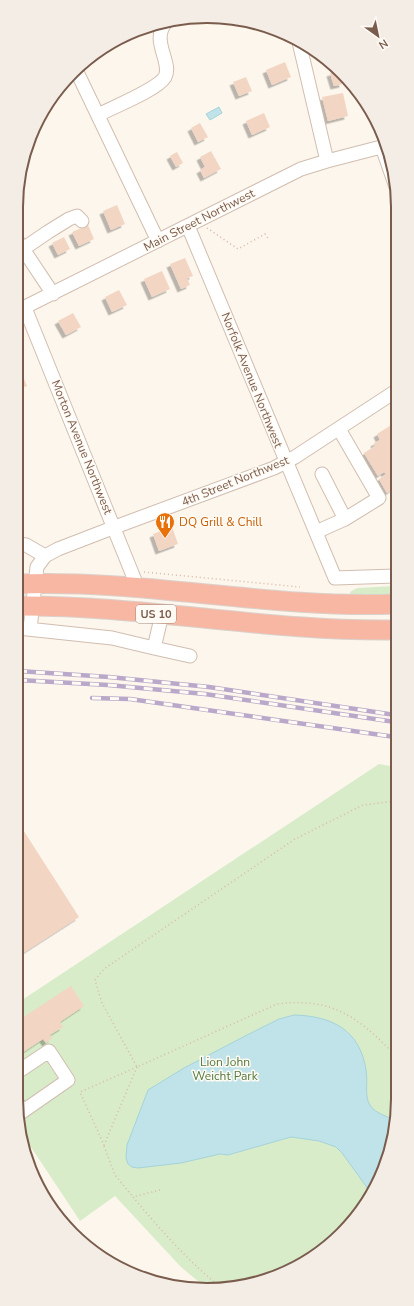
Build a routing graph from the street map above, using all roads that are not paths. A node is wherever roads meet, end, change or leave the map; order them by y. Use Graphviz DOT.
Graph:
graph roads {
  1 [pos="162,28"];
  2 [pos="300,48"];
  3 [pos="79,75"];
  4 [pos="98,115"];
  5 [pos="381,147"];
  6 [pos="327,160"];
  7 [pos="82,221"];
  8 [pos="193,223"];
  9 [pos="158,241"];
  10 [pos="23,245"];
  11 [pos="23,249"];
  12 [pos="53,294"];
  13 [pos="23,309"];
  14 [pos="23,311"];
  15 [pos="391,394"];
  16 [pos="339,429"];
  17 [pos="286,462"];
  18 [pos="322,474"];
  19 [pos="345,518"];
  20 [pos="114,527"];
  21 [pos="316,532"];
  22 [pos="23,545"];
  23 [pos="45,556"];
  24 [pos="391,576"];
  25 [pos="141,580"];
  26 [pos="27,583"];
  27 [pos="391,604"];
  28 [pos="25,606"];
  29 [pos="162,614"];
  30 [pos="24,629"];
  31 [pos="391,630"];
  32 [pos="154,648"];
  33 [pos="190,656"];
  34 [pos="23,1068"];
  35 [pos="23,1106"];
  1 -- 4 [label="street"];
  2 -- 6 [label="street"];
  3 -- 4 [label="street"];
  4 -- 9 [label="street"];
  5 -- 6 [label="street, Main Street Northwest"];
  6 -- 8 [label="street, Main Street Northwest"];
  7 -- 10 [label="street"];
  8 -- 9 [label="street, Main Street Northwest"];
  8 -- 17 [label="street, Norfolk Avenue Northwest"];
  9 -- 12 [label="street, Main Street Northwest"];
  11 -- 12 [label="street"];
  12 -- 13 [label="street, Main Street Northwest"];
  14 -- 20 [label="street, Morton Avenue Northwest"];
  15 -- 16 [label="street, 4th Street Northwest"];
  16 -- 17 [label="street, 4th Street Northwest"];
  16 -- 19 [label="street"];
  17 -- 20 [label="street, 4th Street Northwest"];
  17 -- 21 [label="street, Norfolk Avenue Northwest"];
  18 -- 19 [label="street"];
  19 -- 21 [label="street"];
  20 -- 23 [label="street, 4th Street Northwest"];
  20 -- 25 [label="street, Morton Avenue Northwest"];
  21 -- 24 [label="street, Norfolk Avenue Northwest"];
  22 -- 23 [label="street"];
  23 -- 26 [label="street"];
  25 -- 26 [label="highway, US 10"];
  25 -- 27 [label="highway, US 10"];
  26 -- 28 [label="street"];
  28 -- 29 [label="highway, US 10"];
  28 -- 30 [label="street"];
  29 -- 31 [label="highway, US 10"];
  29 -- 32 [label="street"];
  30 -- 32 [label="street"];
  32 -- 33 [label="street"];
  34 -- 35 [label="street"];
}
